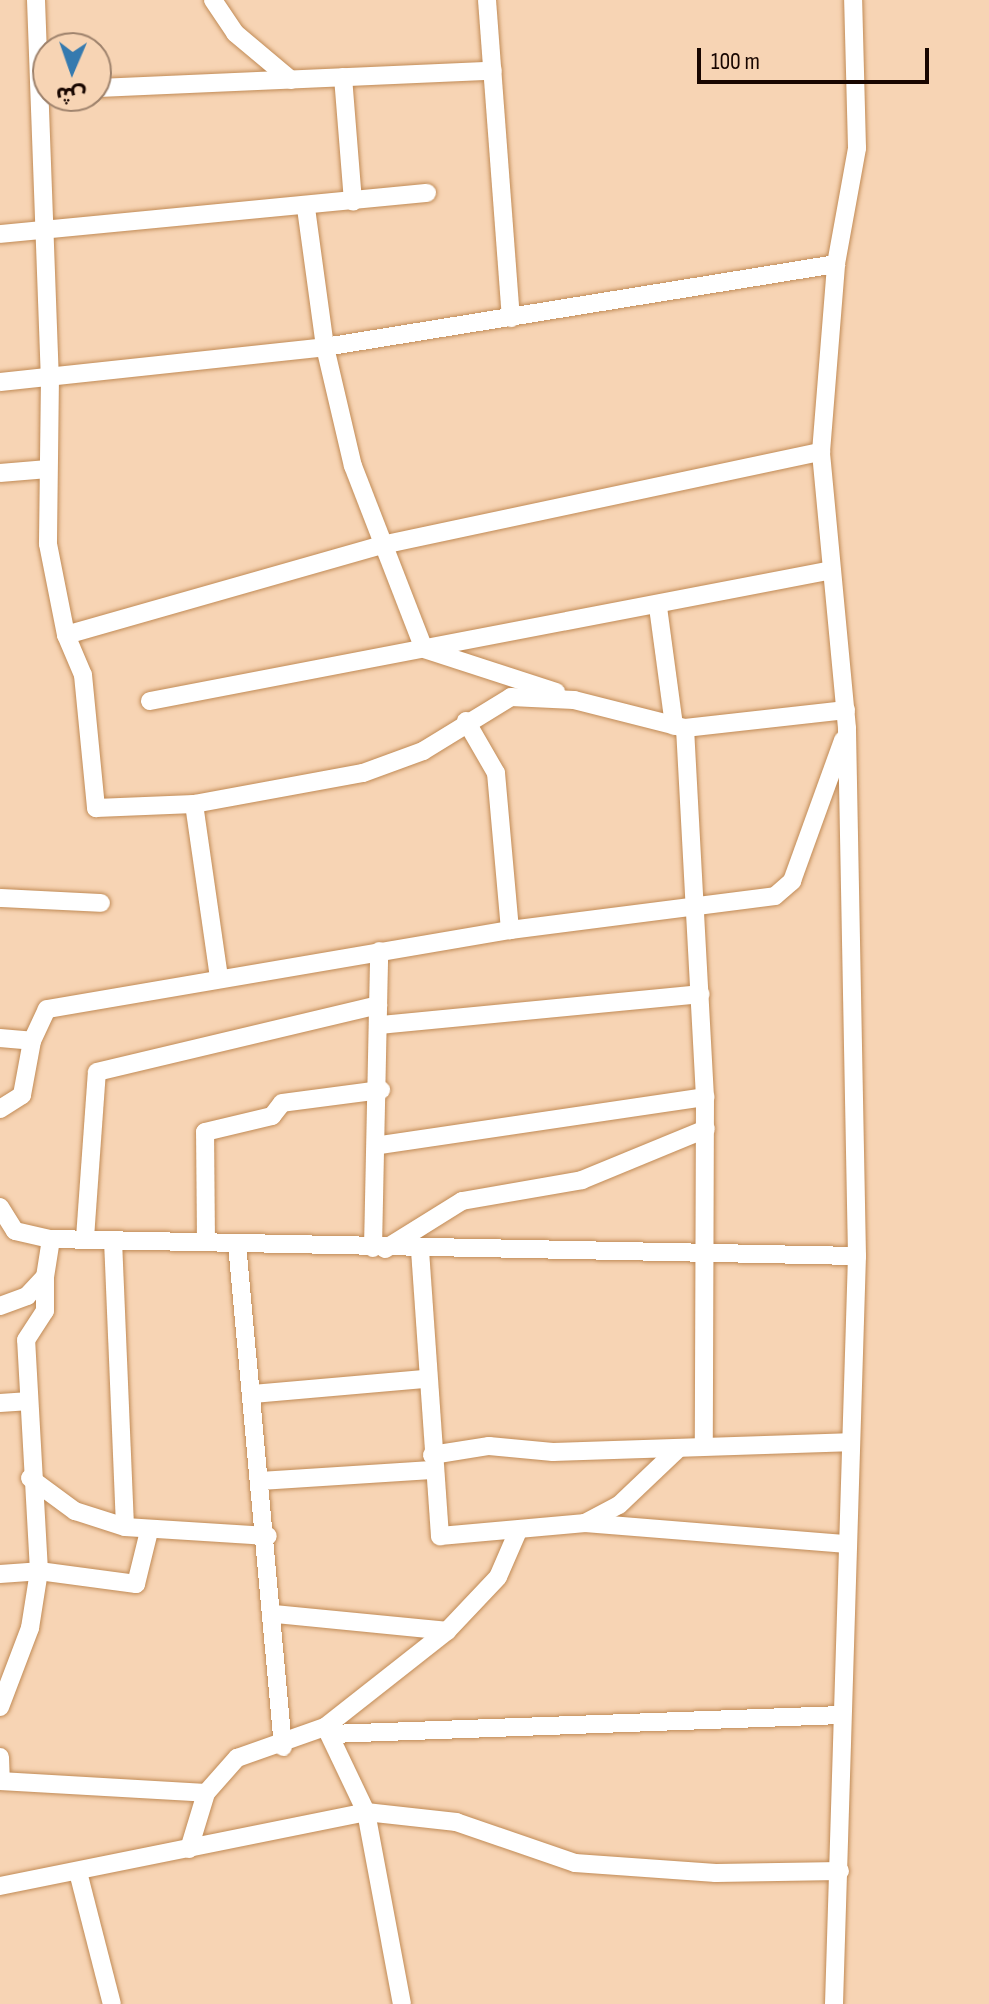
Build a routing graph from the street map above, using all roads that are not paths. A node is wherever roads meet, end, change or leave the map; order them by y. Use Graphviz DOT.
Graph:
graph roads {
  1 [pos="36,0"];
  2 [pos="213,0"];
  3 [pos="487,0"];
  4 [pos="853,0"];
  5 [pos="39,32"];
  6 [pos="493,71"];
  7 [pos="343,77"];
  8 [pos="291,80"];
  9 [pos="112,87"];
  10 [pos="44,112"];
  11 [pos="427,193"];
  12 [pos="353,202"];
  13 [pos="306,208"];
  14 [pos="45,230"];
  15 [pos="0,234"];
  16 [pos="836,264"];
  17 [pos="511,318"];
  18 [pos="325,347"];
  19 [pos="50,377"];
  20 [pos="0,382"];
  21 [pos="821,452"];
  22 [pos="48,469"];
  23 [pos="0,473"];
  24 [pos="382,545"];
  25 [pos="832,570"];
  26 [pos="658,607"];
  27 [pos="66,635"];
  28 [pos="424,649"];
  29 [pos="574,700"];
  30 [pos="150,701"];
  31 [pos="847,719"];
  32 [pos="466,721"];
  33 [pos="680,727"];
  34 [pos="194,804"];
  35 [pos="0,898"];
  36 [pos="699,902"];
  37 [pos="101,903"];
  38 [pos="510,930"];
  39 [pos="379,951"];
  40 [pos="219,977"];
  41 [pos="701,994"];
  42 [pos="378,1005"];
  43 [pos="380,1025"];
  44 [pos="0,1038"];
  45 [pos="32,1041"];
  46 [pos="381,1090"];
  47 [pos="705,1097"];
  48 [pos="0,1109"];
  49 [pos="706,1129"];
  50 [pos="380,1145"];
  51 [pos="0,1207"];
  52 [pos="85,1238"];
  53 [pos="51,1239"];
  54 [pos="113,1240"];
  55 [pos="206,1242"];
  56 [pos="237,1244"];
  57 [pos="379,1249"];
  58 [pos="420,1250"];
  59 [pos="857,1256"];
  60 [pos="707,1257"];
  61 [pos="45,1277"];
  62 [pos="0,1306"];
  63 [pos="426,1379"];
  64 [pos="253,1394"];
  65 [pos="26,1401"];
  66 [pos="0,1403"];
  67 [pos="848,1442"];
  68 [pos="704,1446"];
  69 [pos="678,1449"];
  70 [pos="432,1463"];
  71 [pos="30,1478"];
  72 [pos="260,1481"];
  73 [pos="585,1523"];
  74 [pos="125,1527"];
  75 [pos="149,1531"];
  76 [pos="518,1531"];
  77 [pos="268,1536"];
  78 [pos="844,1544"];
  79 [pos="39,1571"];
  80 [pos="0,1574"];
  81 [pos="275,1614"];
  82 [pos="447,1631"];
  83 [pos="8,1665"];
  84 [pos="0,1707"];
  85 [pos="842,1715"];
  86 [pos="328,1731"];
  87 [pos="283,1747"];
  88 [pos="0,1757"];
  89 [pos="0,1781"];
  90 [pos="206,1793"];
  91 [pos="366,1812"];
  92 [pos="189,1849"];
  93 [pos="840,1871"];
  94 [pos="78,1872"];
  95 [pos="0,1886"];
  96 [pos="112,2004"];
  97 [pos="402,2004"];
  98 [pos="834,2004"];
  1 -- 5 [label="street"];
  2 -- 8 [label="street"];
  3 -- 6 [label="street"];
  4 -- 16 [label="street"];
  6 -- 7 [label="street"];
  6 -- 17 [label="street"];
  7 -- 8 [label="street"];
  7 -- 12 [label="street"];
  8 -- 9 [label="street"];
  10 -- 14 [label="street"];
  11 -- 12 [label="street"];
  12 -- 13 [label="street"];
  13 -- 14 [label="street"];
  13 -- 18 [label="street"];
  14 -- 15 [label="street"];
  14 -- 19 [label="street"];
  16 -- 17 [label="street"];
  16 -- 21 [label="street"];
  17 -- 18 [label="street"];
  18 -- 19 [label="street"];
  18 -- 24 [label="street"];
  19 -- 20 [label="street"];
  19 -- 22 [label="street"];
  21 -- 24 [label="street"];
  21 -- 25 [label="street"];
  22 -- 23 [label="street"];
  22 -- 27 [label="street"];
  24 -- 27 [label="street"];
  24 -- 28 [label="street"];
  25 -- 26 [label="street"];
  25 -- 31 [label="street"];
  26 -- 28 [label="street"];
  26 -- 33 [label="street"];
  27 -- 34 [label="street"];
  28 -- 29 [label="street"];
  28 -- 30 [label="street"];
  29 -- 32 [label="street"];
  29 -- 33 [label="street"];
  31 -- 33 [label="street"];
  31 -- 36 [label="street"];
  31 -- 59 [label="street"];
  32 -- 34 [label="street"];
  32 -- 38 [label="street"];
  33 -- 36 [label="street"];
  34 -- 40 [label="street"];
  35 -- 37 [label="street"];
  36 -- 38 [label="street"];
  36 -- 41 [label="street"];
  38 -- 39 [label="street"];
  39 -- 40 [label="street"];
  39 -- 42 [label="street"];
  40 -- 45 [label="street"];
  41 -- 43 [label="street"];
  41 -- 47 [label="street"];
  42 -- 43 [label="street"];
  42 -- 52 [label="street"];
  43 -- 46 [label="street"];
  44 -- 45 [label="street"];
  45 -- 48 [label="street"];
  46 -- 50 [label="street"];
  46 -- 55 [label="street"];
  47 -- 49 [label="street"];
  47 -- 50 [label="street"];
  49 -- 57 [label="street"];
  49 -- 60 [label="street"];
  50 -- 57 [label="street"];
  51 -- 53 [label="street"];
  52 -- 53 [label="street"];
  52 -- 54 [label="street"];
  53 -- 61 [label="street"];
  54 -- 55 [label="street"];
  54 -- 74 [label="street"];
  55 -- 56 [label="street"];
  56 -- 57 [label="street"];
  56 -- 64 [label="street"];
  57 -- 58 [label="street"];
  58 -- 60 [label="street"];
  58 -- 63 [label="street"];
  59 -- 60 [label="street"];
  59 -- 67 [label="street"];
  60 -- 68 [label="street"];
  61 -- 62 [label="street"];
  61 -- 65 [label="street"];
  63 -- 64 [label="street"];
  63 -- 70 [label="street"];
  64 -- 72 [label="street"];
  65 -- 66 [label="street"];
  65 -- 71 [label="street"];
  67 -- 68 [label="street"];
  67 -- 78 [label="street"];
  68 -- 69 [label="street"];
  69 -- 70 [label="street"];
  69 -- 73 [label="street"];
  70 -- 72 [label="street"];
  70 -- 76 [label="street"];
  71 -- 74 [label="street"];
  71 -- 79 [label="street"];
  72 -- 77 [label="street"];
  73 -- 76 [label="street"];
  73 -- 78 [label="street"];
  74 -- 75 [label="street"];
  75 -- 77 [label="street"];
  75 -- 79 [label="street"];
  76 -- 82 [label="street"];
  77 -- 81 [label="street"];
  78 -- 85 [label="street"];
  79 -- 80 [label="street"];
  79 -- 83 [label="street"];
  81 -- 82 [label="street"];
  81 -- 87 [label="street"];
  82 -- 86 [label="street"];
  83 -- 84 [label="street"];
  85 -- 86 [label="street"];
  85 -- 93 [label="street"];
  86 -- 87 [label="street"];
  86 -- 91 [label="street"];
  87 -- 90 [label="street"];
  88 -- 89 [label="street"];
  89 -- 90 [label="street"];
  90 -- 92 [label="street"];
  91 -- 92 [label="street"];
  91 -- 93 [label="street"];
  91 -- 97 [label="street"];
  92 -- 94 [label="street"];
  93 -- 98 [label="street"];
  94 -- 95 [label="street"];
  94 -- 96 [label="street"];
}
